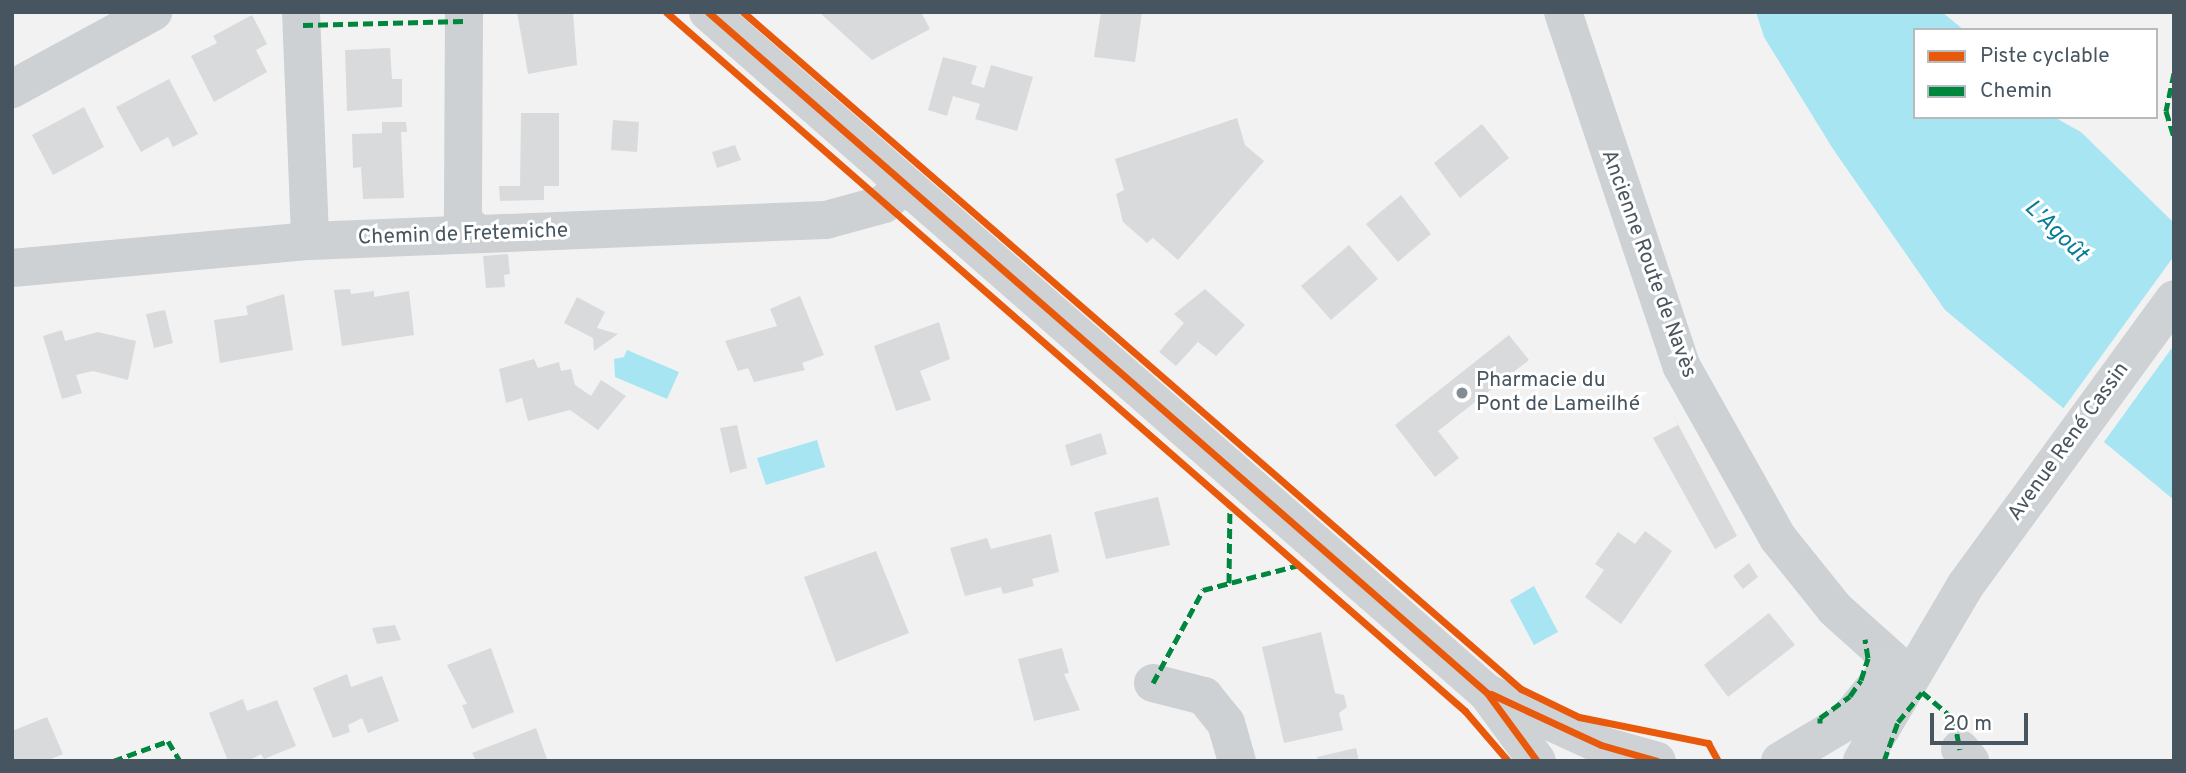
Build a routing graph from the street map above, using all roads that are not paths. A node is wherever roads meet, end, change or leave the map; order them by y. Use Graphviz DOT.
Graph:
graph roads {
  1 [pos="153,12"];
  2 [pos="301,12"];
  3 [pos="464,12"];
  4 [pos="708,12"];
  5 [pos="1563,12"];
  6 [pos="12,89"];
  7 [pos="893,194"];
  8 [pos="477,234"];
  9 [pos="310,241"];
  10 [pos="12,268"];
  11 [pos="2174,299"];
  12 [pos="1965,586"];
  13 [pos="1894,662"];
  14 [pos="1153,684"];
  15 [pos="1487,693"];
  16 [pos="1237,761"];
  17 [pos="1537,761"];
  18 [pos="1657,761"];
  19 [pos="1780,761"];
  20 [pos="1862,761"];
  1 -- 6 [label="street"];
  2 -- 9 [label="street"];
  3 -- 8 [label="street"];
  4 -- 7 [label="main road"];
  5 -- 13 [label="street, Ancienne Route de Navès"];
  7 -- 8 [label="street, Chemin de Fretemiche"];
  7 -- 15 [label="main road"];
  8 -- 9 [label="street, Chemin de Fretemiche"];
  9 -- 10 [label="street, Chemin de Fretemiche"];
  11 -- 12 [label="main road, Avenue René Cassin"];
  12 -- 13 [label="main road, Avenue René Cassin"];
  12 -- 20 [label="main road, Avenue René Cassin"];
  13 -- 19 [label="main road, Avenue René Cassin"];
  14 -- 16 [label="street"];
  15 -- 17 [label="main road"];
  15 -- 18 [label="main road"];
}
